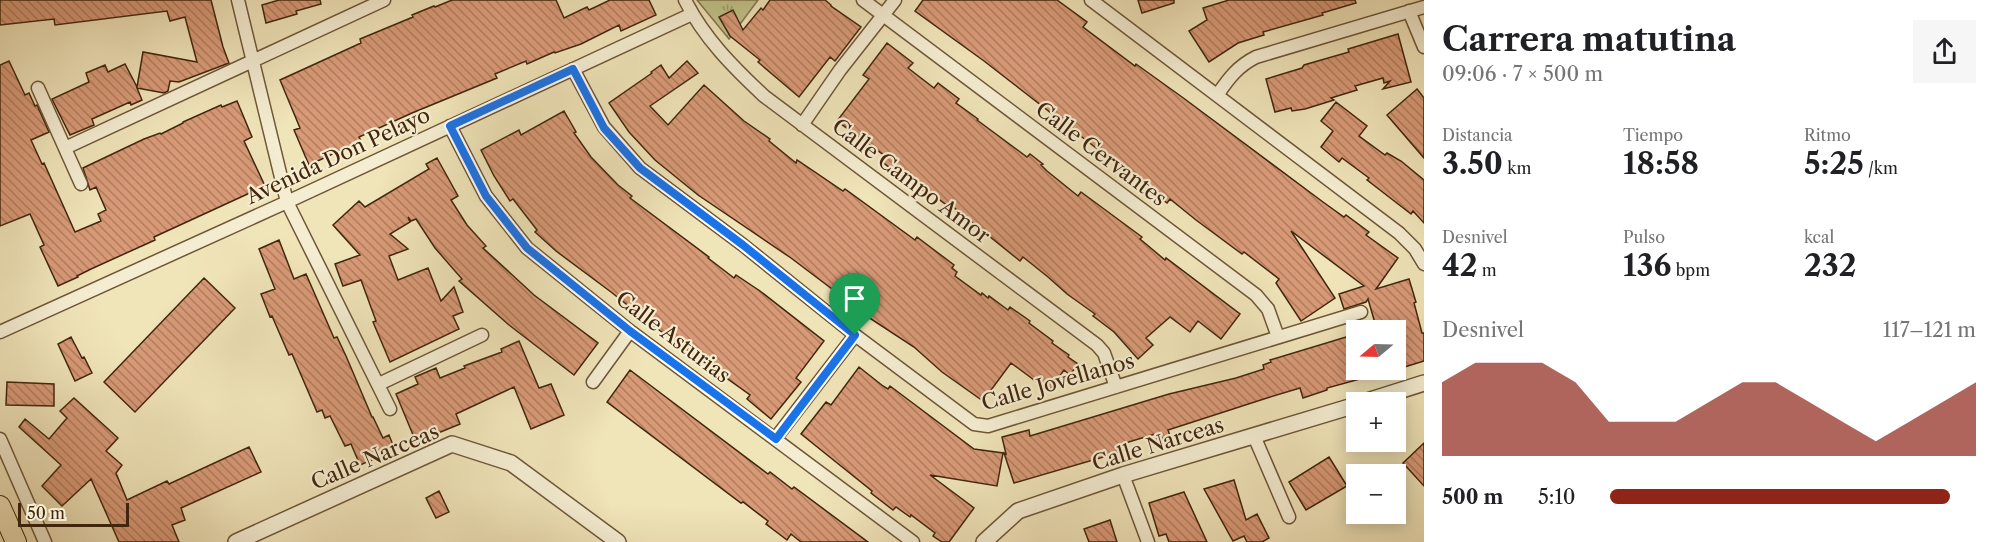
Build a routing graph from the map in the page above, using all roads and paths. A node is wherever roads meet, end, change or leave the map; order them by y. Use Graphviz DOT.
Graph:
graph roads {
  1 [pos="238,0"];
  2 [pos="383,0"];
  3 [pos="685,0"];
  4 [pos="863,0"];
  5 [pos="895,0"];
  6 [pos="1091,0"];
  7 [pos="1424,7"];
  8 [pos="1409,11"];
  9 [pos="692,14"];
  10 [pos="884,15"];
  11 [pos="1424,46"];
  12 [pos="254,60"];
  13 [pos="573,69"];
  14 [pos="38,88"];
  15 [pos="1218,94"];
  16 [pos="802,125"];
  17 [pos="450,126"];
  18 [pos="65,148"];
  19 [pos="81,184"];
  20 [pos="287,202"];
  21 [pos="1424,264"];
  22 [pos="1361,312"];
  23 [pos="630,331"];
  24 [pos="0,332"];
  25 [pos="482,335"];
  26 [pos="855,335"];
  27 [pos="1278,337"];
  28 [pos="593,382"];
  29 [pos="1424,383"];
  30 [pos="379,384"];
  31 [pos="1116,387"];
  32 [pos="1396,392"];
  33 [pos="1346,408"];
  34 [pos="390,409"];
  35 [pos="1254,436"];
  36 [pos="0,439"];
  37 [pos="776,439"];
  38 [pos="1123,476"];
  39 [pos="0,506"];
  40 [pos="1289,518"];
  41 [pos="16,542"];
  42 [pos="45,542"];
  43 [pos="236,542"];
  44 [pos="618,542"];
  45 [pos="913,542"];
  46 [pos="984,542"];
  47 [pos="1148,542"];
  1 -- 12 [label="street"];
  2 -- 12 [label="street"];
  3 -- 9 [label="street, Calle Campo Amor"];
  4 -- 10 [label="street, Calle Cervantes"];
  5 -- 10 [label="street"];
  6 -- 15 [label="street"];
  7 -- 8 [label="street"];
  8 -- 11 [label="street"];
  8 -- 15 [label="street"];
  9 -- 13 [label="street, Avenida Don Pelayo"];
  9 -- 16 [label="street, Calle Campo Amor"];
  10 -- 16 [label="street"];
  10 -- 27 [label="street, Calle Cervantes"];
  12 -- 18 [label="street"];
  12 -- 20 [label="street"];
  13 -- 17 [label="street, Avenida Don Pelayo"];
  13 -- 26 [label="street, Calle Jovellanos"];
  14 -- 18 [label="street"];
  15 -- 21 [label="street"];
  16 -- 31 [label="street, Calle Campo Amor"];
  17 -- 20 [label="street, Avenida Don Pelayo"];
  17 -- 23 [label="street, Calle Asturias"];
  18 -- 19 [label="street"];
  20 -- 24 [label="street, Avenida Don Pelayo"];
  20 -- 30 [label="street"];
  22 -- 27 [label="street, Calle Jovellanos"];
  23 -- 28 [label="street"];
  23 -- 37 [label="street, Calle Asturias"];
  25 -- 30 [label="street"];
  26 -- 31 [label="street, Calle Jovellanos"];
  26 -- 37 [label="street"];
  27 -- 31 [label="street, Calle Jovellanos"];
  29 -- 32 [label="street"];
  30 -- 34 [label="street"];
  33 -- 35 [label="street, Calle Narceas"];
  35 -- 38 [label="street, Calle Narceas"];
  35 -- 40 [label="street"];
  36 -- 42 [label="street"];
  37 -- 45 [label="street, Calle Asturias"];
  38 -- 46 [label="street, Calle Narceas"];
  38 -- 47 [label="street"];
  39 -- 41 [label="main road"];
  43 -- 44 [label="street, Calle Narceas"];
}
